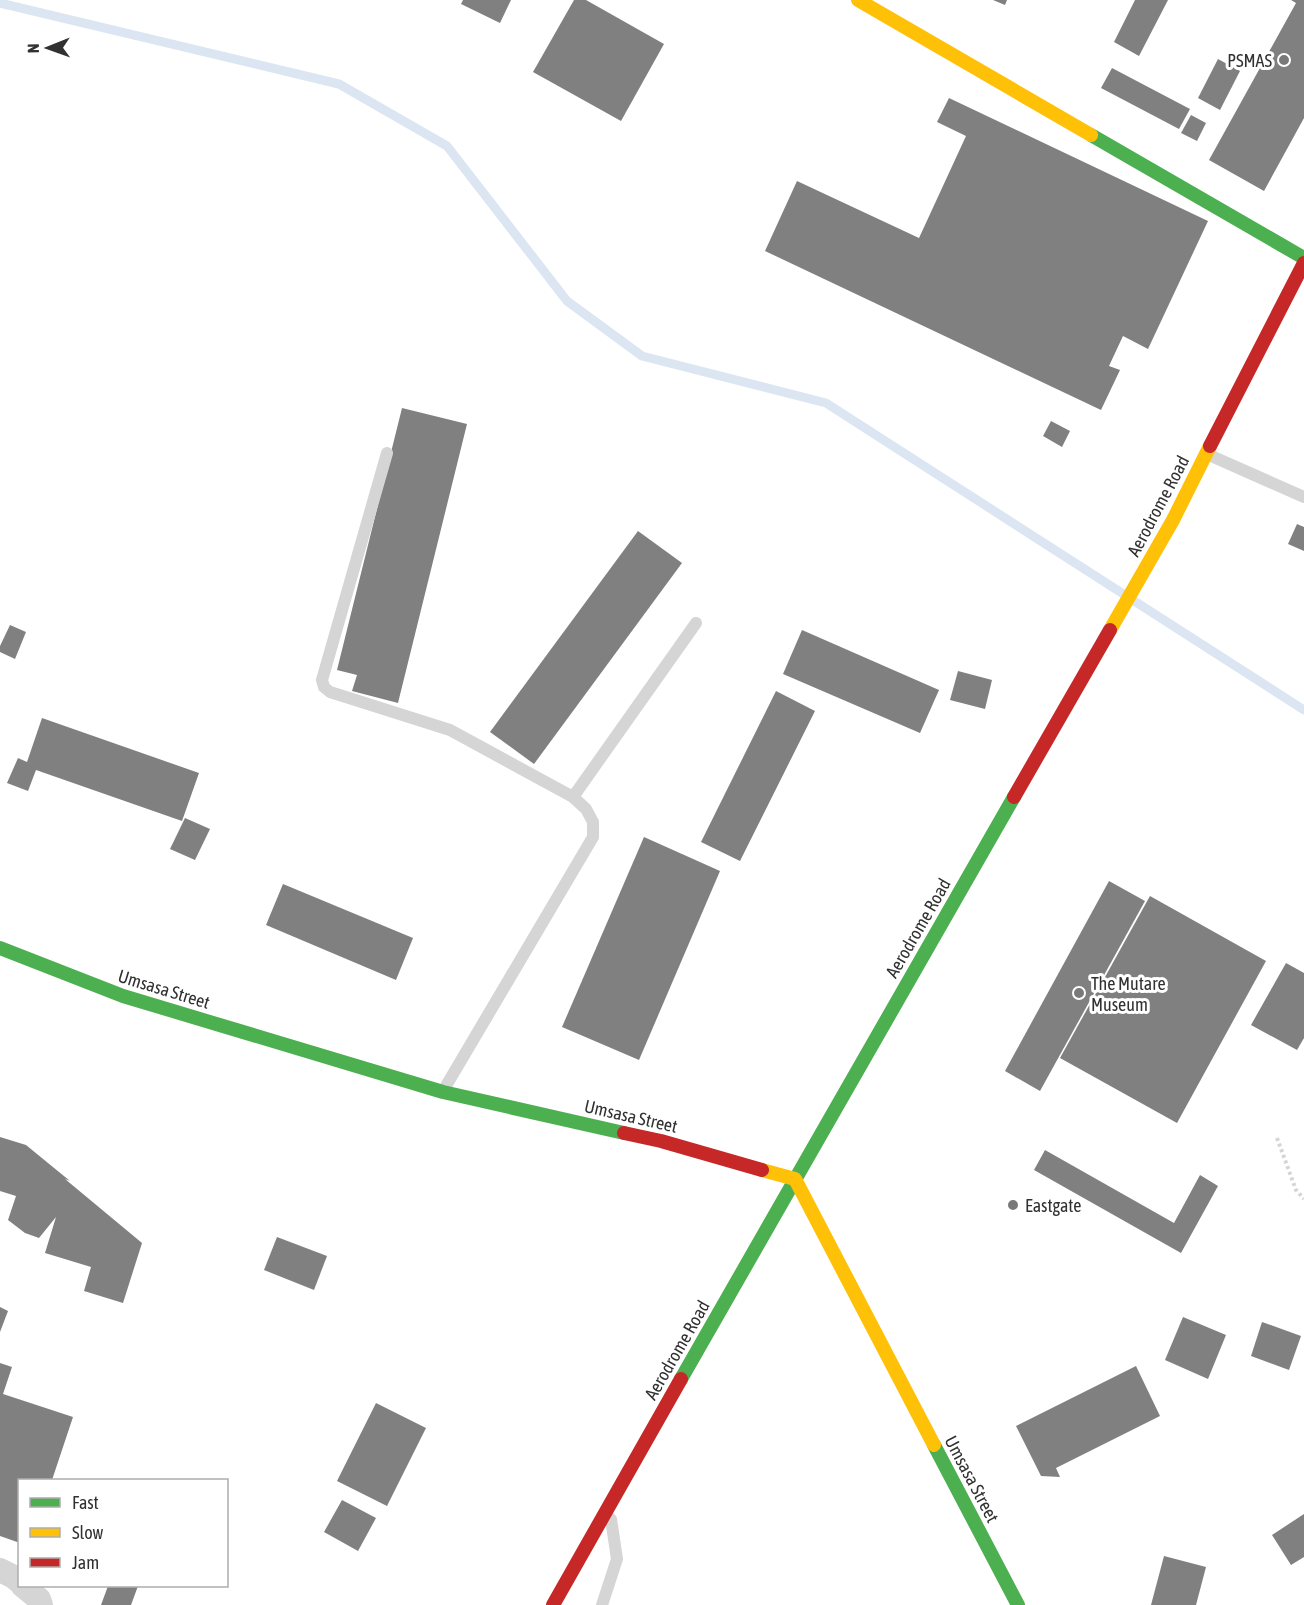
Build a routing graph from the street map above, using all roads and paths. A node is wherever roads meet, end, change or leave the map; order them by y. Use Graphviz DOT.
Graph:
graph roads {
  1 [pos="858,0"];
  2 [pos="1304,258"];
  3 [pos="1304,263"];
  4 [pos="387,453"];
  5 [pos="1207,454"];
  6 [pos="1304,497"];
  7 [pos="696,622"];
  8 [pos="573,797"];
  9 [pos="0,948"];
  10 [pos="443,1092"];
  11 [pos="1277,1138"];
  12 [pos="795,1179"];
  13 [pos="1304,1199"];
  14 [pos="609,1506"];
  15 [pos="0,1570"];
  16 [pos="18,1580"];
  17 [pos="24,1587"];
  18 [pos="40,1605"];
  19 [pos="553,1605"];
  20 [pos="602,1605"];
  21 [pos="1018,1605"];
  1 -- 2 [label="street"];
  3 -- 5 [label="street, Aerodrome Road"];
  4 -- 8 [label="lane"];
  5 -- 6 [label="lane"];
  5 -- 12 [label="street, Aerodrome Road"];
  7 -- 8 [label="lane"];
  8 -- 10 [label="lane"];
  9 -- 10 [label="street, Umsasa Street"];
  10 -- 12 [label="street, Umsasa Street"];
  11 -- 13 [label="path"];
  12 -- 14 [label="street, Aerodrome Road"];
  12 -- 21 [label="street, Umsasa Street"];
  14 -- 19 [label="street, Aerodrome Road"];
  14 -- 20 [label="lane"];
  15 -- 16 [label="street"];
  17 -- 18 [label="street"];
}
